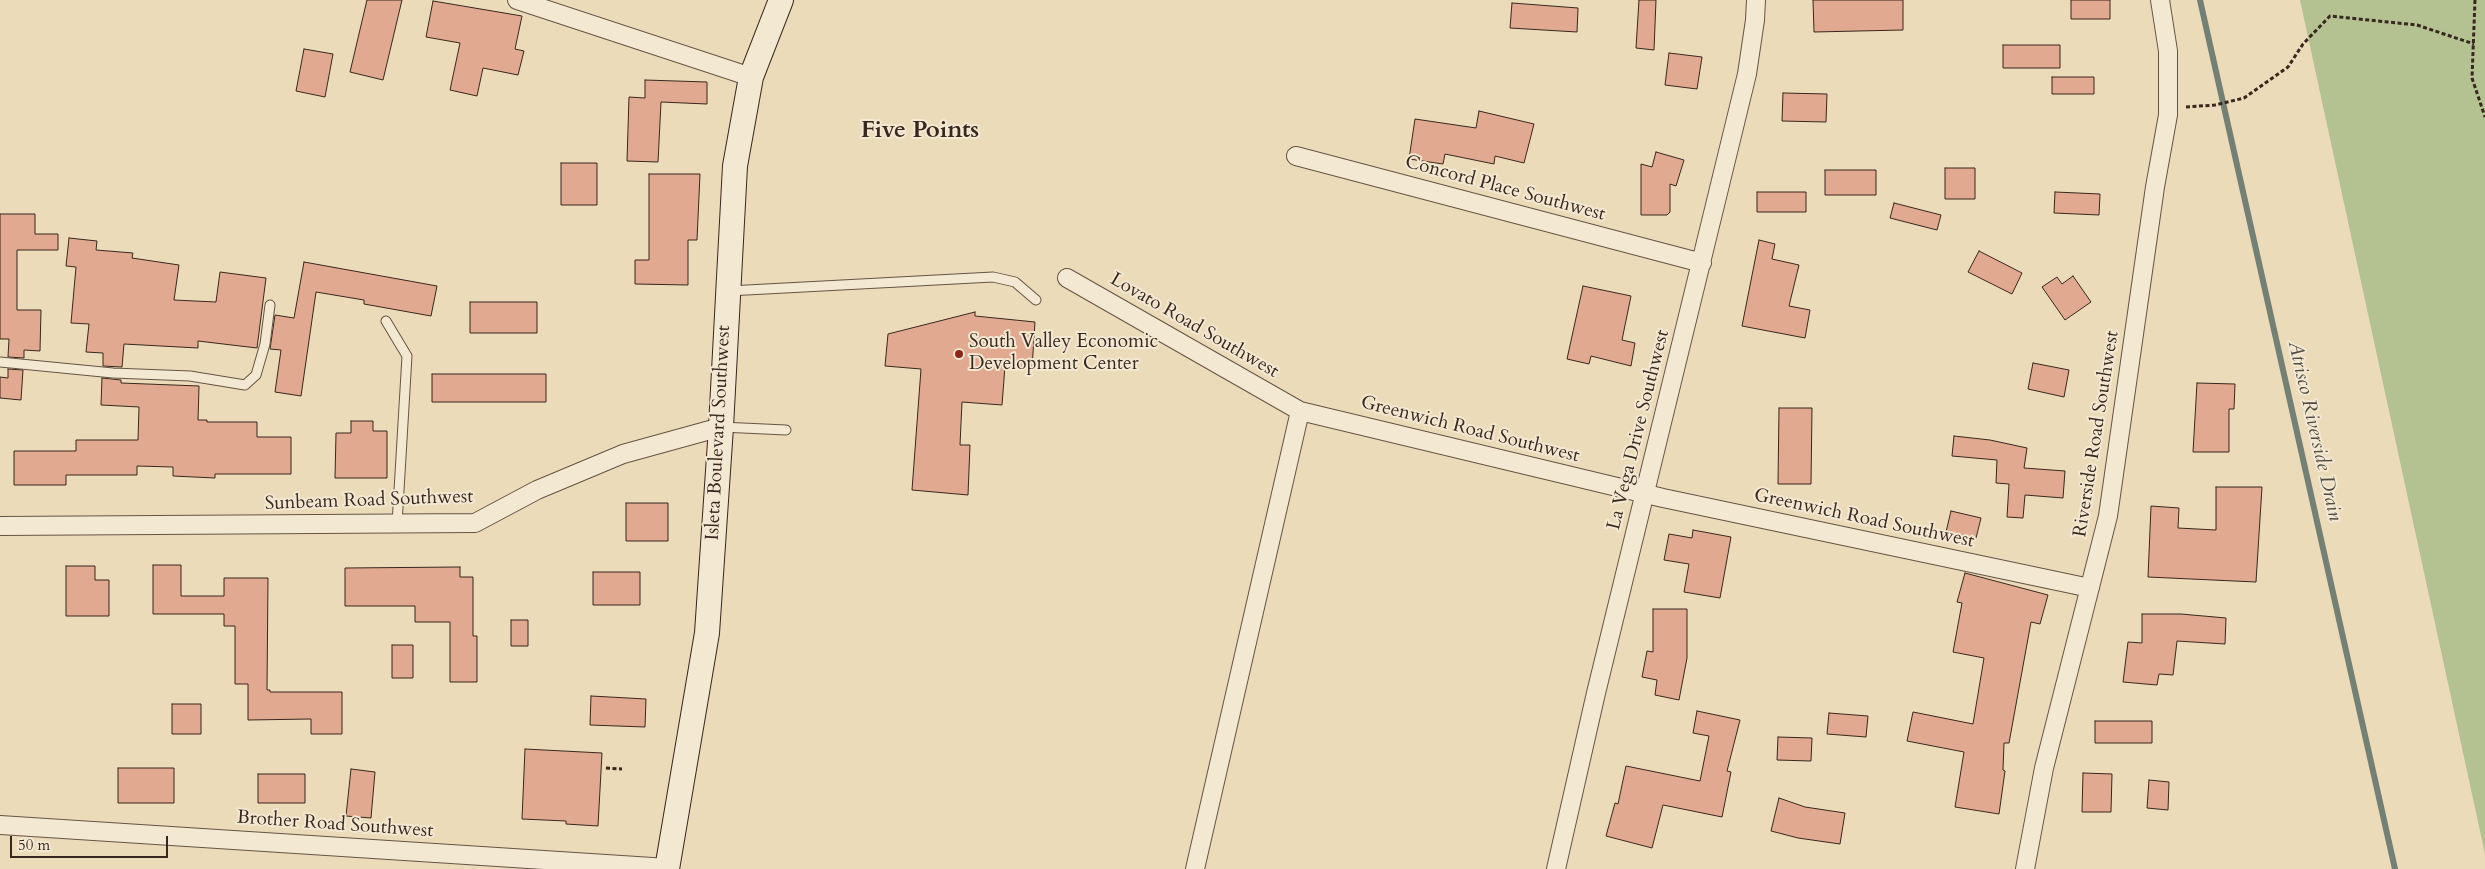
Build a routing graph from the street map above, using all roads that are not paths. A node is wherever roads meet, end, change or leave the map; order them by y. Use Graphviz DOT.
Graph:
graph roads {
  1 [pos="517,0"];
  2 [pos="781,0"];
  3 [pos="1756,0"];
  4 [pos="2160,0"];
  5 [pos="751,77"];
  6 [pos="1296,156"];
  7 [pos="1702,263"];
  8 [pos="1067,278"];
  9 [pos="728,291"];
  10 [pos="1036,300"];
  11 [pos="270,305"];
  12 [pos="386,321"];
  13 [pos="0,362"];
  14 [pos="1300,411"];
  15 [pos="721,427"];
  16 [pos="786,430"];
  17 [pos="1645,494"];
  18 [pos="397,524"];
  19 [pos="0,526"];
  20 [pos="2090,588"];
  21 [pos="0,825"];
  22 [pos="667,869"];
  23 [pos="1195,869"];
  24 [pos="1556,869"];
  25 [pos="2025,869"];
  1 -- 5 [label="street"];
  2 -- 5 [label="main road, Isleta Boulevard Southwest"];
  3 -- 7 [label="street, La Vega Drive Southwest"];
  4 -- 20 [label="street, Riverside Road Southwest"];
  5 -- 9 [label="main road, Isleta Boulevard Southwest"];
  6 -- 7 [label="street, Concord Place Southwest"];
  7 -- 17 [label="street, La Vega Drive Southwest"];
  8 -- 14 [label="street, Lovato Road Southwest"];
  9 -- 10 [label="lane"];
  9 -- 15 [label="main road, Isleta Boulevard Southwest"];
  11 -- 13 [label="lane"];
  12 -- 18 [label="lane"];
  14 -- 17 [label="street, Greenwich Road Southwest"];
  14 -- 23 [label="street"];
  15 -- 16 [label="lane"];
  15 -- 18 [label="street, Sunbeam Road Southwest"];
  15 -- 22 [label="main road, Isleta Boulevard Southwest"];
  17 -- 20 [label="street, Greenwich Road Southwest"];
  17 -- 24 [label="street, La Vega Drive Southwest"];
  18 -- 19 [label="street, Sunbeam Road Southwest"];
  20 -- 25 [label="street, Riverside Road Southwest"];
  21 -- 22 [label="street, Brother Road Southwest"];
}
